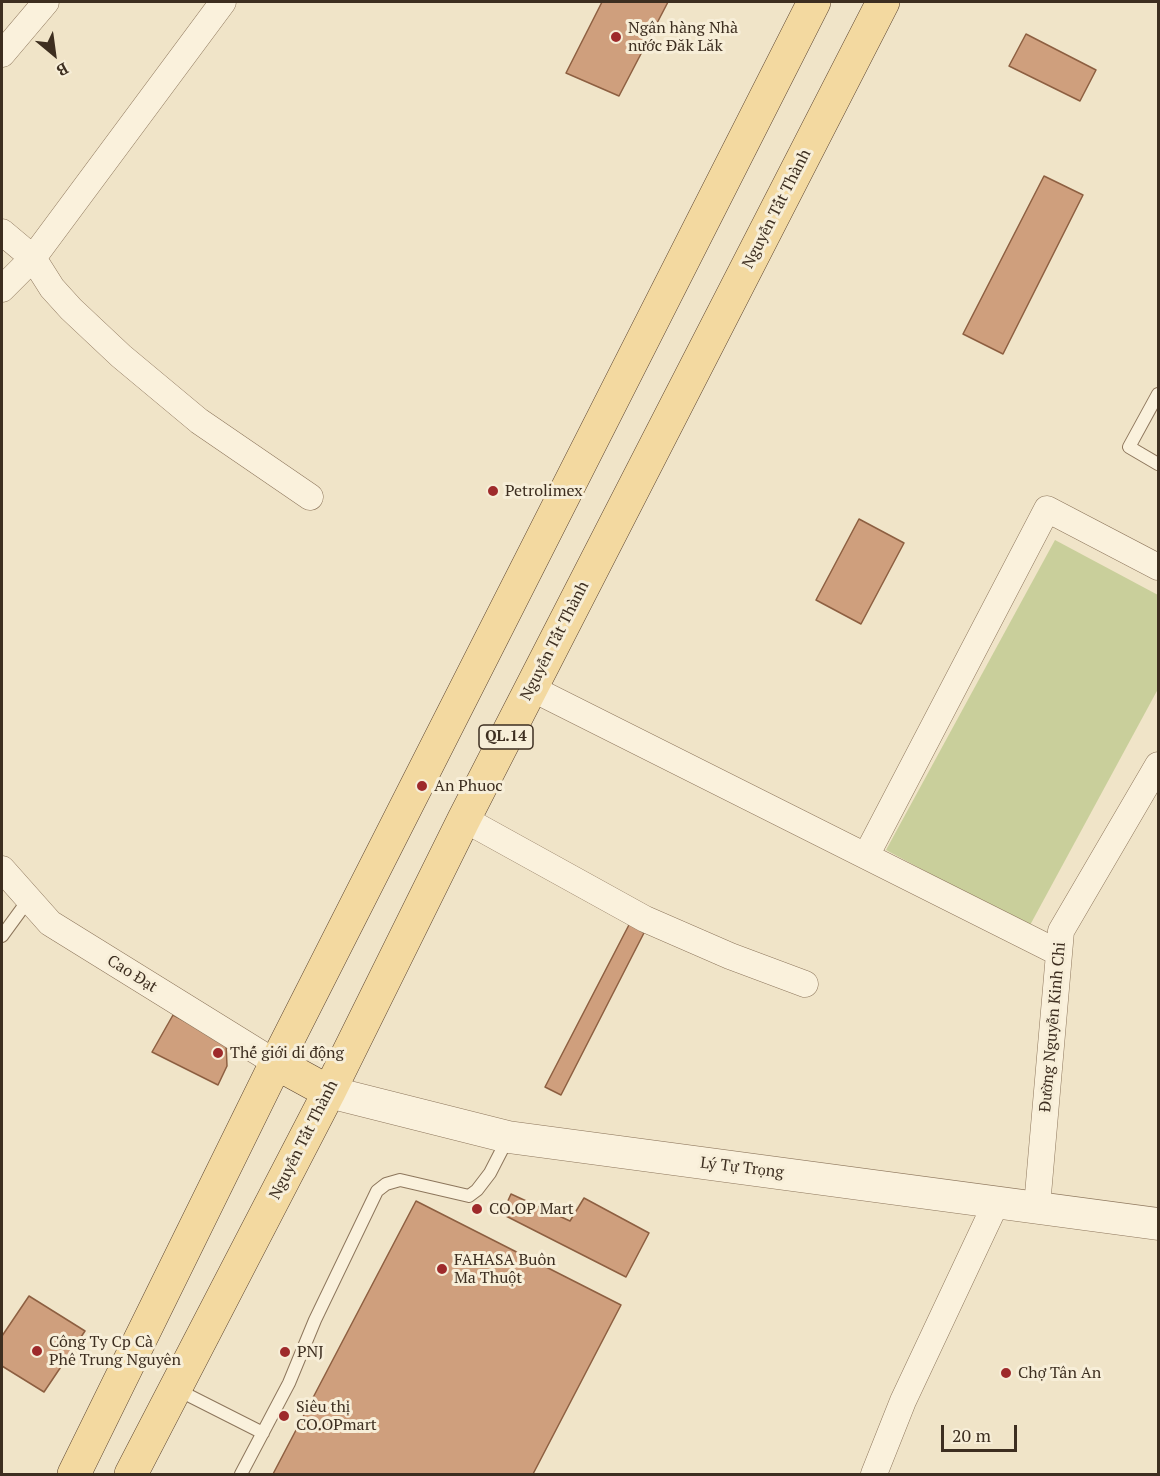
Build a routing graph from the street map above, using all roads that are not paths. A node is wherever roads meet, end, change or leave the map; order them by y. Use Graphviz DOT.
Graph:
graph roads {
  1 [pos="46,2"];
  2 [pos="223,2"];
  3 [pos="814,2"];
  4 [pos="883,2"];
  5 [pos="2,54"];
  6 [pos="2,232"];
  7 [pos="33,258"];
  8 [pos="2,289"];
  9 [pos="1158,394"];
  10 [pos="1158,464"];
  11 [pos="310,496"];
  12 [pos="1158,567"];
  13 [pos="531,688"];
  14 [pos="1158,765"];
  15 [pos="464,819"];
  16 [pos="866,856"];
  17 [pos="2,869"];
  18 [pos="28,899"];
  19 [pos="2,936"];
  20 [pos="1059,953"];
  21 [pos="805,984"];
  22 [pos="276,1063"];
  23 [pos="329,1092"];
  24 [pos="508,1137"];
  25 [pos="997,1201"];
  26 [pos="1037,1206"];
  27 [pos="1158,1224"];
  28 [pos="175,1388"];
  29 [pos="263,1433"];
  30 [pos="74,1474"];
  31 [pos="131,1474"];
  32 [pos="241,1474"];
  33 [pos="874,1474"];
  1 -- 5 [label="street"];
  2 -- 7 [label="street"];
  3 -- 22 [label="main road"];
  4 -- 13 [label="main road, Nguyễn Tất Thành / QL.14"];
  6 -- 7 [label="street"];
  7 -- 8 [label="street"];
  7 -- 11 [label="street"];
  9 -- 10 [label="lane"];
  12 -- 16 [label="street"];
  13 -- 15 [label="main road, Nguyễn Tất Thành / QL.14"];
  13 -- 16 [label="street"];
  14 -- 20 [label="street, Đường Nguyễn Kinh Chi"];
  15 -- 21 [label="street"];
  15 -- 23 [label="main road, Nguyễn Tất Thành / QL.14"];
  16 -- 20 [label="street"];
  17 -- 18 [label="street, Cao Đạt"];
  18 -- 19 [label="lane"];
  18 -- 22 [label="street, Cao Đạt"];
  20 -- 26 [label="street, Đường Nguyễn Kinh Chi"];
  22 -- 23 [label="main road"];
  22 -- 30 [label="main road"];
  23 -- 24 [label="street, Lý Tự Trọng"];
  23 -- 28 [label="main road, Nguyễn Tất Thành / QL.14"];
  24 -- 25 [label="street, Lý Tự Trọng"];
  24 -- 29 [label="lane"];
  25 -- 26 [label="street, Lý Tự Trọng"];
  25 -- 33 [label="street"];
  26 -- 27 [label="street, Lý Tự Trọng"];
  28 -- 29 [label="lane"];
  28 -- 31 [label="main road, Nguyễn Tất Thành / QL.14"];
  29 -- 32 [label="lane"];
}
